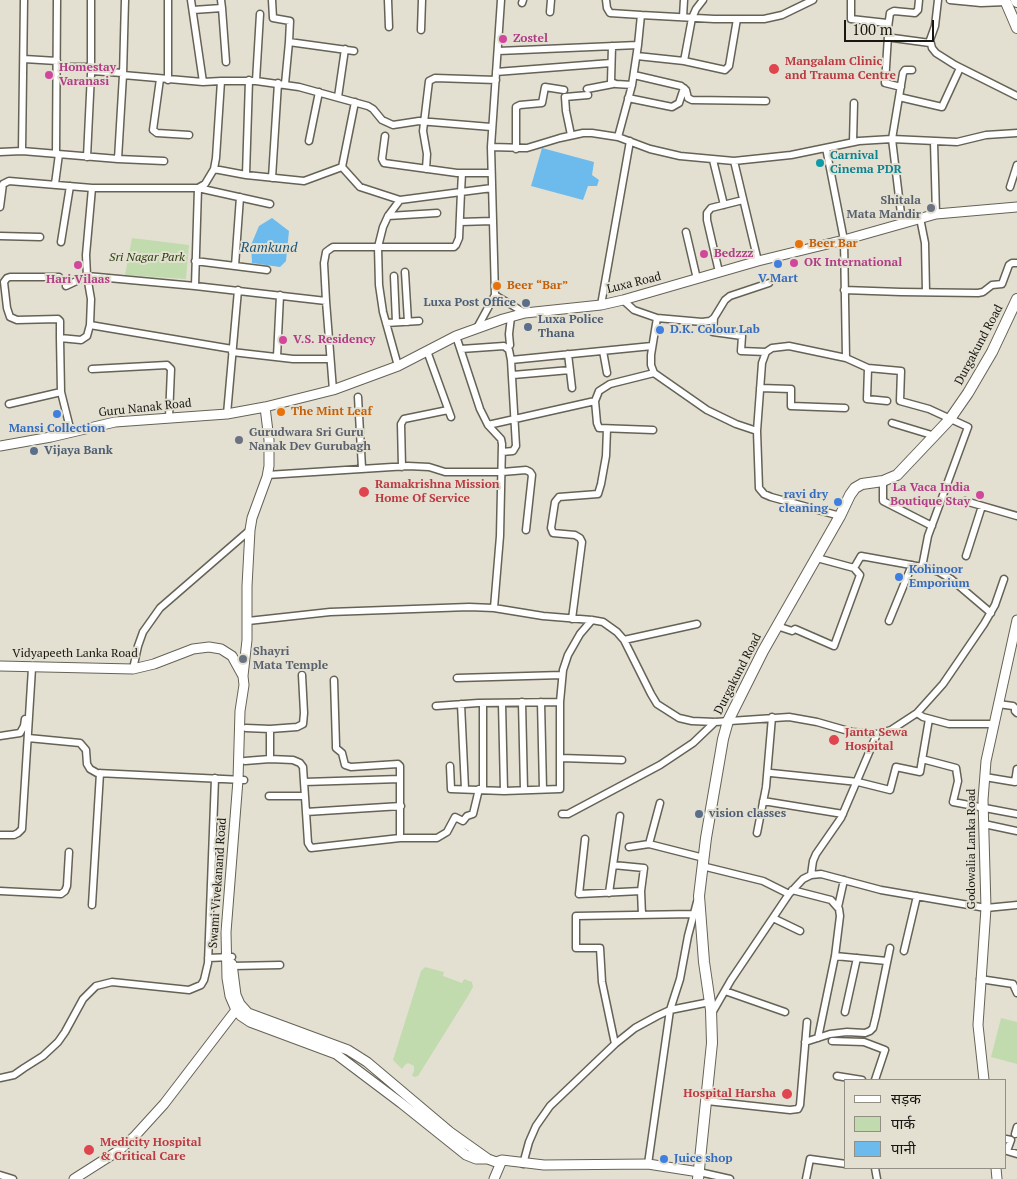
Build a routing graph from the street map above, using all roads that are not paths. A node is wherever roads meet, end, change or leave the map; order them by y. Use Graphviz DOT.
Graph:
graph roads {
  1 [pos="24,0"];
  2 [pos="57,0"];
  3 [pos="91,0"];
  4 [pos="125,0"];
  5 [pos="168,0"];
  6 [pos="191,0"];
  7 [pos="221,0"];
  8 [pos="272,0"];
  9 [pos="388,0"];
  10 [pos="422,0"];
  11 [pos="501,0"];
  12 [pos="551,0"];
  13 [pos="606,0"];
  14 [pos="684,0"];
  15 [pos="703,0"];
  16 [pos="813,0"];
  17 [pos="851,0"];
  18 [pos="919,0"];
  19 [pos="938,0"];
  20 [pos="950,0"];
  21 [pos="1011,1"];
  22 [pos="222,8"];
  23 [pos="192,10"];
  24 [pos="550,12"];
  25 [pos="260,14"];
  26 [pos="641,15"];
  27 [pos="683,17"];
  28 [pos="692,18"];
  29 [pos="737,19"];
  30 [pos="887,24"];
  31 [pos="388,27"];
  32 [pos="1017,28"];
  33 [pos="421,30"];
  34 [pos="888,36"];
  35 [pos="289,42"];
  36 [pos="930,43"];
  37 [pos="638,44"];
  38 [pos="612,46"];
  39 [pos="345,49"];
  40 [pos="354,51"];
  41 [pos="498,52"];
  42 [pos="637,56"];
  43 [pos="24,59"];
  44 [pos="684,61"];
  45 [pos="226,62"];
  46 [pos="611,63"];
  47 [pos="57,64"];
  48 [pos="960,68"];
  49 [pos="90,69"];
  50 [pos="912,70"];
  51 [pos="496,72"];
  52 [pos="123,74"];
  53 [pos="634,75"];
  54 [pos="160,79"];
  55 [pos="168,80"];
  56 [pos="252,80"];
  57 [pos="496,80"];
  58 [pos="203,82"];
  59 [pos="220,82"];
  60 [pos="281,84"];
  61 [pos="614,84"];
  62 [pos="632,85"];
  63 [pos="901,86"];
  64 [pos="684,88"];
  65 [pos="564,90"];
  66 [pos="319,92"];
  67 [pos="1017,96"];
  68 [pos="338,97"];
  69 [pos="899,97"];
  70 [pos="628,98"];
  71 [pos="766,101"];
  72 [pos="355,102"];
  73 [pos="854,103"];
  74 [pos="424,121"];
  75 [pos="491,127"];
  76 [pos="1017,133"];
  77 [pos="189,135"];
  78 [pos="571,135"];
  79 [pos="385,136"];
  80 [pos="618,137"];
  81 [pos="892,139"];
  82 [pos="309,141"];
  83 [pos="630,141"];
  84 [pos="853,142"];
  85 [pos="934,142"];
  86 [pos="491,147"];
  87 [pos="826,148"];
  88 [pos="516,149"];
  89 [pos="22,151"];
  90 [pos="0,152"];
  91 [pos="57,154"];
  92 [pos="87,157"];
  93 [pos="118,159"];
  94 [pos="713,160"];
  95 [pos="164,161"];
  96 [pos="734,161"];
  97 [pos="1017,165"];
  98 [pos="342,167"];
  99 [pos="214,169"];
  100 [pos="426,169"];
  101 [pos="462,173"];
  102 [pos="491,173"];
  103 [pos="246,175"];
  104 [pos="272,178"];
  105 [pos="54,184"];
  106 [pos="70,186"];
  107 [pos="1010,187"];
  108 [pos="92,188"];
  109 [pos="198,188"];
  110 [pos="492,188"];
  111 [pos="461,192"];
  112 [pos="240,197"];
  113 [pos="400,200"];
  114 [pos="743,200"];
  115 [pos="1017,203"];
  116 [pos="270,204"];
  117 [pos="724,205"];
  118 [pos="0,207"];
  119 [pos="1017,207"];
  120 [pos="936,212"];
  121 [pos="437,213"];
  122 [pos="388,216"];
  123 [pos="920,218"];
  124 [pos="902,220"];
  125 [pos="492,221"];
  126 [pos="460,222"];
  127 [pos="686,232"];
  128 [pos="0,236"];
  129 [pos="40,237"];
  130 [pos="844,237"];
  131 [pos="61,242"];
  132 [pos="378,247"];
  133 [pos="757,257"];
  134 [pos="196,261"];
  135 [pos="1017,263"];
  136 [pos="235,266"];
  137 [pos="266,270"];
  138 [pos="719,271"];
  139 [pos="405,272"];
  140 [pos="87,276"];
  141 [pos="394,276"];
  142 [pos="59,277"];
  143 [pos="697,277"];
  144 [pos="769,283"];
  145 [pos="66,286"];
  146 [pos="194,286"];
  147 [pos="238,290"];
  148 [pos="844,290"];
  149 [pos="926,292"];
  150 [pos="495,295"];
  151 [pos="280,296"];
  152 [pos="623,300"];
  153 [pos="326,301"];
  154 [pos="601,303"];
  155 [pos="1016,304"];
  156 [pos="525,313"];
  157 [pos="511,317"];
  158 [pos="657,318"];
  159 [pos="714,318"];
  160 [pos="418,321"];
  161 [pos="396,322"];
  162 [pos="408,322"];
  163 [pos="386,323"];
  164 [pos="90,325"];
  165 [pos="477,328"];
  166 [pos="456,336"];
  167 [pos="60,338"];
  168 [pos="510,345"];
  169 [pos="652,346"];
  170 [pos="461,349"];
  171 [pos="232,350"];
  172 [pos="427,351"];
  173 [pos="603,351"];
  174 [pos="766,352"];
  175 [pos="568,354"];
  176 [pos="277,357"];
  177 [pos="846,358"];
  178 [pos="330,359"];
  179 [pos="511,360"];
  180 [pos="398,366"];
  181 [pos="868,368"];
  182 [pos="92,369"];
  183 [pos="570,370"];
  184 [pos="608,373"];
  185 [pos="654,373"];
  186 [pos="512,375"];
  187 [pos="572,388"];
  188 [pos="760,388"];
  189 [pos="333,390"];
  190 [pos="61,392"];
  191 [pos="358,397"];
  192 [pos="595,401"];
  193 [pos="887,401"];
  194 [pos="10,404"];
  195 [pos="265,407"];
  196 [pos="845,408"];
  197 [pos="227,414"];
  198 [pos="169,417"];
  199 [pos="950,419"];
  200 [pos="515,420"];
  201 [pos="892,423"];
  202 [pos="488,425"];
  203 [pos="607,429"];
  204 [pos="653,430"];
  205 [pos="757,431"];
  206 [pos="71,432"];
  207 [pos="935,436"];
  208 [pos="0,446"];
  209 [pos="502,452"];
  210 [pos="402,466"];
  211 [pos="362,468"];
  212 [pos="502,472"];
  213 [pos="267,475"];
  214 [pos="883,481"];
  215 [pos="965,501"];
  216 [pos="982,506"];
  217 [pos="840,516"];
  218 [pos="1017,516"];
  219 [pos="932,526"];
  220 [pos="250,530"];
  221 [pos="526,530"];
  222 [pos="966,556"];
  223 [pos="816,558"];
  224 [pos="912,565"];
  225 [pos="922,567"];
  226 [pos="854,568"];
  227 [pos="1004,579"];
  228 [pos="494,608"];
  229 [pos="991,613"];
  230 [pos="572,619"];
  231 [pos="592,620"];
  232 [pos="889,620"];
  233 [pos="248,621"];
  234 [pos="697,624"];
  235 [pos="1017,624"];
  236 [pos="777,626"];
  237 [pos="624,640"];
  238 [pos="0,666"];
  239 [pos="30,668"];
  240 [pos="132,669"];
  241 [pos="302,675"];
  242 [pos="562,675"];
  243 [pos="457,678"];
  244 [pos="334,680"];
  245 [pos="244,681"];
  246 [pos="243,700"];
  247 [pos="502,702"];
  248 [pos="522,702"];
  249 [pos="541,702"];
  250 [pos="560,702"];
  251 [pos="483,703"];
  252 [pos="461,704"];
  253 [pos="998,704"];
  254 [pos="436,706"];
  255 [pos="917,713"];
  256 [pos="1017,713"];
  257 [pos="772,717"];
  258 [pos="929,719"];
  259 [pos="728,721"];
  260 [pos="715,722"];
  261 [pos="994,724"];
  262 [pos="246,728"];
  263 [pos="270,729"];
  264 [pos="877,734"];
  265 [pos="0,736"];
  266 [pos="28,738"];
  267 [pos="561,758"];
  268 [pos="270,759"];
  269 [pos="922,759"];
  270 [pos="622,760"];
  271 [pos="245,761"];
  272 [pos="450,766"];
  273 [pos="1017,769"];
  274 [pos="100,773"];
  275 [pos="771,773"];
  276 [pos="985,777"];
  277 [pos="215,778"];
  278 [pos="400,779"];
  279 [pos="241,780"];
  280 [pos="304,782"];
  281 [pos="858,782"];
  282 [pos="464,789"];
  283 [pos="543,789"];
  284 [pos="481,790"];
  285 [pos="524,790"];
  286 [pos="504,791"];
  287 [pos="269,796"];
  288 [pos="305,796"];
  289 [pos="763,801"];
  290 [pos="660,803"];
  291 [pos="400,806"];
  292 [pos="983,808"];
  293 [pos="306,812"];
  294 [pos="562,814"];
  295 [pos="843,814"];
  296 [pos="1017,814"];
  297 [pos="620,816"];
  298 [pos="984,824"];
  299 [pos="1017,831"];
  300 [pos="756,833"];
  301 [pos="0,835"];
  302 [pos="400,838"];
  303 [pos="585,839"];
  304 [pos="649,844"];
  305 [pos="629,847"];
  306 [pos="69,852"];
  307 [pos="703,862"];
  308 [pos="613,865"];
  309 [pos="811,875"];
  310 [pos="844,880"];
  311 [pos="0,891"];
  312 [pos="641,891"];
  313 [pos="791,892"];
  314 [pos="609,893"];
  315 [pos="699,896"];
  316 [pos="917,896"];
  317 [pos="92,905"];
  318 [pos="1017,905"];
  319 [pos="838,907"];
  320 [pos="986,908"];
  321 [pos="693,914"];
  322 [pos="642,915"];
  323 [pos="773,918"];
  324 [pos="800,931"];
  325 [pos="890,948"];
  326 [pos="904,951"];
  327 [pos="835,956"];
  328 [pos="208,958"];
  329 [pos="857,958"];
  330 [pos="230,960"];
  331 [pos="887,961"];
  332 [pos="280,965"];
  333 [pos="980,979"];
  334 [pos="725,991"];
  335 [pos="1017,993"];
  336 [pos="710,1002"];
  337 [pos="236,1010"];
  338 [pos="670,1010"];
  339 [pos="785,1012"];
  340 [pos="845,1012"];
  341 [pos="712,1014"];
  342 [pos="807,1022"];
  343 [pos="818,1038"];
  344 [pos="832,1041"];
  345 [pos="805,1042"];
  346 [pos="615,1044"];
  347 [pos="838,1076"];
  348 [pos="0,1078"];
  349 [pos="856,1079"];
  350 [pos="875,1079"];
  351 [pos="984,1079"];
  352 [pos="706,1101"];
  353 [pos="1017,1127"];
  354 [pos="1012,1137"];
  355 [pos="1017,1154"];
  356 [pos="488,1159"];
  357 [pos="502,1160"];
  358 [pos="522,1164"];
  359 [pos="648,1164"];
  360 [pos="844,1164"];
  361 [pos="0,1175"];
  362 [pos="698,1176"];
  363 [pos="13,1179"];
  364 [pos="74,1179"];
  365 [pos="494,1179"];
  366 [pos="730,1179"];
  367 [pos="806,1179"];
  1 -- 43 [label="street"];
  2 -- 47 [label="street"];
  3 -- 49 [label="street"];
  4 -- 52 [label="street"];
  5 -- 55 [label="street"];
  6 -- 23 [label="street"];
  7 -- 22 [label="street"];
  8 -- 35 [label="street"];
  9 -- 31 [label="street"];
  10 -- 33 [label="street"];
  11 -- 41 [label="street"];
  12 -- 24 [label="street"];
  13 -- 26 [label="street"];
  14 -- 27 [label="street"];
  15 -- 28 [label="street"];
  16 -- 29 [label="street"];
  17 -- 30 [label="street"];
  18 -- 30 [label="street"];
  19 -- 36 [label="street"];
  20 -- 21 [label="street"];
  21 -- 32 [label="main road"];
  22 -- 23 [label="street"];
  22 -- 45 [label="street"];
  23 -- 58 [label="street"];
  25 -- 56 [label="street"];
  26 -- 27 [label="street"];
  26 -- 37 [label="street"];
  27 -- 28 [label="street"];
  28 -- 29 [label="street"];
  28 -- 44 [label="street"];
  29 -- 44 [label="street"];
  30 -- 34 [label="street"];
  34 -- 36 [label="street"];
  34 -- 63 [label="street"];
  35 -- 39 [label="street"];
  35 -- 60 [label="street"];
  36 -- 48 [label="street"];
  37 -- 38 [label="street"];
  37 -- 42 [label="street"];
  38 -- 41 [label="street"];
  38 -- 46 [label="street"];
  39 -- 40 [label="street"];
  39 -- 68 [label="street"];
  41 -- 51 [label="street"];
  42 -- 44 [label="street"];
  42 -- 53 [label="street"];
  43 -- 47 [label="street"];
  43 -- 89 [label="street"];
  46 -- 51 [label="street"];
  46 -- 61 [label="street"];
  47 -- 49 [label="street"];
  47 -- 91 [label="street"];
  48 -- 67 [label="street"];
  48 -- 69 [label="street"];
  49 -- 52 [label="street"];
  49 -- 92 [label="street"];
  50 -- 63 [label="street"];
  51 -- 57 [label="street"];
  52 -- 54 [label="street"];
  52 -- 93 [label="street"];
  53 -- 62 [label="street"];
  53 -- 64 [label="street"];
  54 -- 55 [label="street"];
  54 -- 77 [label="street"];
  55 -- 58 [label="street"];
  56 -- 59 [label="street"];
  56 -- 60 [label="street"];
  56 -- 103 [label="street"];
  57 -- 74 [label="street"];
  57 -- 75 [label="street"];
  58 -- 59 [label="street"];
  59 -- 99 [label="street"];
  60 -- 66 [label="street"];
  60 -- 104 [label="street"];
  61 -- 62 [label="street"];
  61 -- 78 [label="street"];
  62 -- 70 [label="street"];
  63 -- 69 [label="street"];
  64 -- 70 [label="street"];
  64 -- 71 [label="street"];
  65 -- 88 [label="street"];
  66 -- 68 [label="street"];
  66 -- 82 [label="street"];
  68 -- 72 [label="street"];
  69 -- 81 [label="street"];
  70 -- 80 [label="street"];
  72 -- 74 [label="street"];
  72 -- 98 [label="street"];
  73 -- 84 [label="street"];
  74 -- 75 [label="street"];
  74 -- 100 [label="street"];
  75 -- 86 [label="street"];
  76 -- 85 [label="street"];
  78 -- 80 [label="street"];
  78 -- 88 [label="street"];
  79 -- 100 [label="street"];
  80 -- 83 [label="street"];
  81 -- 84 [label="street"];
  81 -- 85 [label="street"];
  81 -- 124 [label="street"];
  83 -- 94 [label="street"];
  83 -- 154 [label="street"];
  84 -- 87 [label="street"];
  85 -- 120 [label="street"];
  86 -- 88 [label="street"];
  86 -- 102 [label="street"];
  87 -- 96 [label="street"];
  87 -- 130 [label="street"];
  89 -- 90 [label="street"];
  89 -- 91 [label="street"];
  91 -- 92 [label="street"];
  91 -- 105 [label="street"];
  92 -- 93 [label="street"];
  93 -- 95 [label="street"];
  94 -- 96 [label="street"];
  94 -- 117 [label="street"];
  96 -- 114 [label="street"];
  97 -- 107 [label="street"];
  98 -- 104 [label="street"];
  98 -- 113 [label="street"];
  99 -- 103 [label="street"];
  99 -- 109 [label="street"];
  100 -- 101 [label="street"];
  101 -- 102 [label="street"];
  101 -- 111 [label="street"];
  102 -- 110 [label="street"];
  103 -- 104 [label="street"];
  105 -- 106 [label="street"];
  105 -- 118 [label="street"];
  106 -- 108 [label="street"];
  106 -- 131 [label="street"];
  108 -- 109 [label="street"];
  108 -- 140 [label="street"];
  109 -- 112 [label="street"];
  109 -- 134 [label="street"];
  110 -- 111 [label="street"];
  110 -- 125 [label="street"];
  111 -- 113 [label="street"];
  111 -- 126 [label="street"];
  112 -- 116 [label="street"];
  112 -- 136 [label="street"];
  113 -- 122 [label="street"];
  114 -- 117 [label="street"];
  114 -- 133 [label="street"];
  115 -- 120 [label="street"];
  117 -- 138 [label="street"];
  119 -- 120 [label="street, Luxa Road"];
  120 -- 123 [label="street, Luxa Road"];
  120 -- 124 [label="street"];
  121 -- 122 [label="street"];
  122 -- 132 [label="street"];
  123 -- 124 [label="street, Luxa Road"];
  123 -- 149 [label="street"];
  124 -- 130 [label="street, Luxa Road"];
  125 -- 126 [label="street"];
  125 -- 150 [label="street"];
  126 -- 132 [label="street"];
  127 -- 143 [label="street"];
  128 -- 129 [label="street"];
  130 -- 133 [label="street"];
  130 -- 138 [label="street, Luxa Road"];
  130 -- 148 [label="street"];
  132 -- 153 [label="street"];
  132 -- 163 [label="street"];
  133 -- 138 [label="street"];
  134 -- 136 [label="street"];
  134 -- 146 [label="street"];
  135 -- 149 [label="street"];
  136 -- 137 [label="street"];
  138 -- 143 [label="street, Luxa Road"];
  139 -- 162 [label="street"];
  140 -- 145 [label="street"];
  140 -- 146 [label="street"];
  140 -- 164 [label="street"];
  141 -- 161 [label="street"];
  142 -- 167 [label="street"];
  143 -- 152 [label="street, Luxa Road"];
  143 -- 154 [label="street"];
  144 -- 159 [label="street"];
  146 -- 147 [label="street"];
  147 -- 151 [label="street"];
  147 -- 171 [label="street"];
  148 -- 149 [label="street"];
  148 -- 177 [label="street"];
  150 -- 156 [label="street"];
  150 -- 165 [label="street"];
  151 -- 153 [label="street"];
  151 -- 176 [label="street"];
  152 -- 154 [label="street, Luxa Road"];
  152 -- 158 [label="street"];
  153 -- 178 [label="street"];
  154 -- 156 [label="street, Luxa Road"];
  155 -- 199 [label="main road, Durgakund Road"];
  156 -- 157 [label="street, Luxa Road"];
  157 -- 165 [label="street, Luxa Road"];
  157 -- 168 [label="street"];
  158 -- 159 [label="street"];
  158 -- 169 [label="street"];
  159 -- 174 [label="street"];
  160 -- 162 [label="street"];
  161 -- 162 [label="street"];
  161 -- 163 [label="street"];
  163 -- 180 [label="street"];
  164 -- 167 [label="street"];
  164 -- 171 [label="street"];
  165 -- 166 [label="street, Luxa Road"];
  166 -- 170 [label="street"];
  166 -- 172 [label="street, Luxa Road"];
  167 -- 190 [label="street"];
  169 -- 173 [label="street"];
  169 -- 185 [label="street"];
  170 -- 179 [label="street"];
  170 -- 202 [label="street"];
  171 -- 176 [label="street"];
  171 -- 197 [label="street"];
  172 -- 180 [label="street, Luxa Road"];
  172 -- 210 [label="street"];
  173 -- 175 [label="street"];
  173 -- 184 [label="street"];
  174 -- 177 [label="street"];
  174 -- 188 [label="street"];
  175 -- 179 [label="street"];
  175 -- 183 [label="street"];
  176 -- 178 [label="street"];
  177 -- 181 [label="street"];
  178 -- 189 [label="street"];
  179 -- 186 [label="street"];
  180 -- 189 [label="street, Luxa Road"];
  181 -- 193 [label="street"];
  181 -- 199 [label="street"];
  182 -- 198 [label="street"];
  183 -- 186 [label="street"];
  183 -- 187 [label="street"];
  185 -- 192 [label="street"];
  185 -- 205 [label="street"];
  186 -- 200 [label="street"];
  188 -- 196 [label="street"];
  188 -- 205 [label="street"];
  189 -- 195 [label="street, Luxa Road"];
  190 -- 194 [label="street"];
  190 -- 206 [label="street"];
  191 -- 211 [label="street"];
  192 -- 200 [label="street"];
  192 -- 203 [label="street"];
  195 -- 197 [label="street, Guru Nanak Road"];
  195 -- 213 [label="street, Swami Vivekanand Road"];
  197 -- 198 [label="street, Guru Nanak Road"];
  198 -- 206 [label="street, Guru Nanak Road"];
  199 -- 207 [label="main road, Durgakund Road"];
  199 -- 219 [label="street"];
  200 -- 202 [label="street"];
  200 -- 209 [label="street"];
  201 -- 207 [label="street"];
  202 -- 209 [label="street"];
  203 -- 204 [label="street"];
  203 -- 230 [label="street"];
  205 -- 217 [label="street"];
  206 -- 208 [label="street, Guru Nanak Road"];
  207 -- 214 [label="main road, Durgakund Road"];
  209 -- 212 [label="street"];
  210 -- 211 [label="street"];
  210 -- 212 [label="street"];
  211 -- 213 [label="street"];
  212 -- 221 [label="street"];
  212 -- 228 [label="street"];
  213 -- 220 [label="street, Swami Vivekanand Road"];
  214 -- 217 [label="main road, Durgakund Road"];
  214 -- 219 [label="street"];
  215 -- 216 [label="street"];
  216 -- 218 [label="street"];
  216 -- 222 [label="street"];
  217 -- 223 [label="main road, Durgakund Road"];
  219 -- 225 [label="street"];
  220 -- 233 [label="street, Swami Vivekanand Road"];
  220 -- 240 [label="street"];
  223 -- 226 [label="street"];
  223 -- 236 [label="main road, Durgakund Road"];
  224 -- 225 [label="street"];
  224 -- 226 [label="street"];
  224 -- 232 [label="street"];
  225 -- 229 [label="street"];
  226 -- 236 [label="street"];
  227 -- 229 [label="street"];
  228 -- 230 [label="street"];
  228 -- 233 [label="street"];
  229 -- 255 [label="street"];
  230 -- 231 [label="street"];
  231 -- 237 [label="street"];
  231 -- 242 [label="street"];
  233 -- 245 [label="street, Swami Vivekanand Road"];
  234 -- 237 [label="street"];
  235 -- 253 [label="street, Godowalia Lanka Road"];
  236 -- 259 [label="main road, Durgakund Road"];
  237 -- 260 [label="street"];
  238 -- 239 [label="street, Vidyapeeth Lanka Road"];
  239 -- 240 [label="street, Vidyapeeth Lanka Road"];
  239 -- 265 [label="street"];
  239 -- 266 [label="street"];
  240 -- 245 [label="street, Vidyapeeth Lanka Road"];
  241 -- 263 [label="street"];
  242 -- 243 [label="street"];
  242 -- 250 [label="street"];
  244 -- 278 [label="street"];
  245 -- 246 [label="street, Swami Vivekanand Road"];
  246 -- 262 [label="street, Swami Vivekanand Road"];
  246 -- 279 [label="street, Swami Vivekanand Road"];
  247 -- 248 [label="street"];
  247 -- 251 [label="street"];
  247 -- 286 [label="street"];
  248 -- 249 [label="street"];
  248 -- 285 [label="street"];
  249 -- 250 [label="street"];
  249 -- 283 [label="street"];
  250 -- 267 [label="street"];
  251 -- 252 [label="street"];
  251 -- 284 [label="street"];
  252 -- 254 [label="street"];
  252 -- 282 [label="street"];
  253 -- 256 [label="street"];
  253 -- 261 [label="street, Godowalia Lanka Road"];
  255 -- 258 [label="street"];
  255 -- 264 [label="street"];
  257 -- 259 [label="street"];
  257 -- 264 [label="street"];
  257 -- 289 [label="street"];
  258 -- 261 [label="street"];
  258 -- 269 [label="street"];
  259 -- 260 [label="street"];
  259 -- 307 [label="main road, Durgakund Road"];
  260 -- 294 [label="street"];
  261 -- 276 [label="street, Godowalia Lanka Road"];
  262 -- 263 [label="street"];
  262 -- 271 [label="street, Swami Vivekanand Road"];
  263 -- 268 [label="street"];
  264 -- 281 [label="street"];
  266 -- 274 [label="street"];
  266 -- 301 [label="street"];
  267 -- 270 [label="street"];
  267 -- 283 [label="street"];
  268 -- 271 [label="street"];
  268 -- 280 [label="street"];
  269 -- 281 [label="street"];
  269 -- 292 [label="street"];
  271 -- 279 [label="street, Swami Vivekanand Road"];
  272 -- 282 [label="street"];
  273 -- 276 [label="street"];
  274 -- 277 [label="street"];
  274 -- 317 [label="street"];
  275 -- 281 [label="street"];
  276 -- 292 [label="street, Godowalia Lanka Road"];
  277 -- 279 [label="street"];
  277 -- 328 [label="street"];
  278 -- 280 [label="street"];
  278 -- 291 [label="street"];
  279 -- 330 [label="street, Swami Vivekanand Road"];
  280 -- 288 [label="street"];
  281 -- 295 [label="street"];
  282 -- 284 [label="street"];
  283 -- 285 [label="street"];
  284 -- 286 [label="street"];
  284 -- 302 [label="street"];
  285 -- 286 [label="street"];
  287 -- 288 [label="street"];
  288 -- 293 [label="street"];
  289 -- 295 [label="street"];
  289 -- 300 [label="street"];
  290 -- 304 [label="street"];
  291 -- 293 [label="street"];
  291 -- 302 [label="street"];
  292 -- 296 [label="street"];
  292 -- 298 [label="street, Godowalia Lanka Road"];
  293 -- 302 [label="street"];
  295 -- 309 [label="street"];
  297 -- 308 [label="street"];
  298 -- 299 [label="street"];
  298 -- 320 [label="street, Godowalia Lanka Road"];
  303 -- 314 [label="street"];
  304 -- 305 [label="street"];
  304 -- 307 [label="street"];
  306 -- 311 [label="street"];
  307 -- 313 [label="street"];
  307 -- 315 [label="main road, Durgakund Road"];
  308 -- 312 [label="street"];
  308 -- 314 [label="street"];
  309 -- 310 [label="street"];
  309 -- 313 [label="street"];
  310 -- 316 [label="street"];
  310 -- 319 [label="street"];
  312 -- 314 [label="street"];
  312 -- 322 [label="street"];
  313 -- 319 [label="street"];
  313 -- 323 [label="street"];
  315 -- 321 [label="street"];
  315 -- 336 [label="main road, Durgakund Road"];
  316 -- 320 [label="street"];
  316 -- 326 [label="street"];
  318 -- 320 [label="street"];
  319 -- 327 [label="street"];
  320 -- 333 [label="street, Godowalia Lanka Road"];
  321 -- 322 [label="street"];
  321 -- 338 [label="street"];
  322 -- 346 [label="street"];
  323 -- 324 [label="street"];
  323 -- 334 [label="street"];
  325 -- 331 [label="street"];
  327 -- 329 [label="street"];
  327 -- 343 [label="street"];
  328 -- 330 [label="street"];
  328 -- 348 [label="street"];
  329 -- 331 [label="street"];
  329 -- 340 [label="street"];
  330 -- 332 [label="street"];
  330 -- 337 [label="street, Swami Vivekanand Road"];
  330 -- 356 [label="street, Swami Vivekanand Road"];
  331 -- 343 [label="street"];
  333 -- 335 [label="street"];
  333 -- 351 [label="street, Godowalia Lanka Road"];
  334 -- 339 [label="street"];
  334 -- 341 [label="street"];
  336 -- 338 [label="street"];
  336 -- 341 [label="main road, Durgakund Road"];
  337 -- 356 [label="street"];
  337 -- 364 [label="street"];
  338 -- 346 [label="street"];
  338 -- 359 [label="street"];
  341 -- 352 [label="main road, Durgakund Road"];
  342 -- 345 [label="street"];
  343 -- 345 [label="street"];
  344 -- 350 [label="street"];
  345 -- 352 [label="street"];
  346 -- 358 [label="street"];
  347 -- 349 [label="street"];
  352 -- 362 [label="main road, Durgakund Road"];
  353 -- 354 [label="street"];
  354 -- 355 [label="street"];
  356 -- 357 [label="street"];
  357 -- 358 [label="street"];
  357 -- 365 [label="street"];
  358 -- 359 [label="street"];
  359 -- 362 [label="street"];
  360 -- 367 [label="street"];
  361 -- 363 [label="street"];
  362 -- 366 [label="street"];
}
